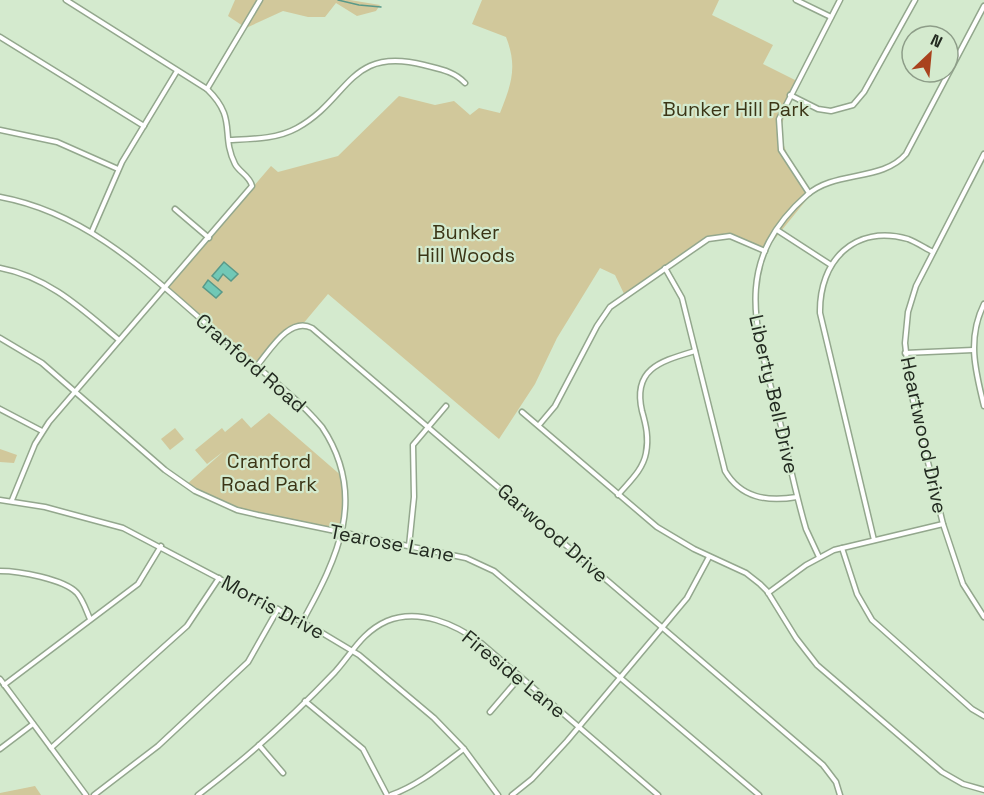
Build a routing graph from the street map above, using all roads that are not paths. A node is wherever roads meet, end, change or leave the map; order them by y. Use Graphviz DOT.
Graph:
graph roads {
  1 [pos="66,0"];
  2 [pos="260,0"];
  3 [pos="796,0"];
  4 [pos="840,0"];
  5 [pos="915,0"];
  6 [pos="984,6"];
  7 [pos="831,17"];
  8 [pos="0,37"];
  9 [pos="177,70"];
  10 [pos="465,83"];
  11 [pos="207,89"];
  12 [pos="790,95"];
  13 [pos="144,126"];
  14 [pos="0,130"];
  15 [pos="230,140"];
  16 [pos="984,154"];
  17 [pos="118,169"];
  18 [pos="809,193"];
  19 [pos="0,197"];
  20 [pos="175,208"];
  21 [pos="777,230"];
  22 [pos="92,232"];
  23 [pos="209,238"];
  24 [pos="765,251"];
  25 [pos="933,252"];
  26 [pos="831,265"];
  27 [pos="0,268"];
  28 [pos="665,268"];
  29 [pos="165,289"];
  30 [pos="984,304"];
  31 [pos="0,338"];
  32 [pos="119,340"];
  33 [pos="973,350"];
  34 [pos="695,351"];
  35 [pos="905,354"];
  36 [pos="256,367"];
  37 [pos="76,390"];
  38 [pos="446,406"];
  39 [pos="984,406"];
  40 [pos="0,409"];
  41 [pos="522,412"];
  42 [pos="539,425"];
  43 [pos="429,426"];
  44 [pos="42,432"];
  45 [pos="618,495"];
  46 [pos="797,497"];
  47 [pos="0,500"];
  48 [pos="12,500"];
  49 [pos="943,524"];
  50 [pos="342,533"];
  51 [pos="874,540"];
  52 [pos="161,546"];
  53 [pos="409,546"];
  54 [pos="842,548"];
  55 [pos="709,556"];
  56 [pos="819,557"];
  57 [pos="0,571"];
  58 [pos="219,578"];
  59 [pos="768,593"];
  60 [pos="278,609"];
  61 [pos="984,616"];
  62 [pos="90,619"];
  63 [pos="302,622"];
  64 [pos="663,627"];
  65 [pos="351,650"];
  66 [pos="620,676"];
  67 [pos="520,677"];
  68 [pos="0,679"];
  69 [pos="4,685"];
  70 [pos="305,701"];
  71 [pos="490,712"];
  72 [pos="984,716"];
  73 [pos="33,724"];
  74 [pos="578,727"];
  75 [pos="259,745"];
  76 [pos="51,748"];
  77 [pos="0,749"];
  78 [pos="464,749"];
  79 [pos="283,772"];
  80 [pos="984,790"];
  81 [pos="86,795"];
  82 [pos="94,795"];
  83 [pos="198,795"];
  84 [pos="387,795"];
  85 [pos="391,795"];
  86 [pos="498,795"];
  87 [pos="512,795"];
  88 [pos="658,795"];
  89 [pos="759,795"];
  90 [pos="840,795"];
  1 -- 9 [label="street"];
  2 -- 11 [label="street"];
  3 -- 7 [label="street"];
  4 -- 7 [label="street"];
  5 -- 12 [label="street"];
  6 -- 18 [label="street, Liberty Bell Drive"];
  7 -- 12 [label="street"];
  8 -- 13 [label="street"];
  9 -- 11 [label="street"];
  9 -- 13 [label="street"];
  10 -- 15 [label="street"];
  11 -- 15 [label="street"];
  12 -- 18 [label="street"];
  13 -- 17 [label="street"];
  14 -- 17 [label="street"];
  15 -- 23 [label="street"];
  16 -- 25 [label="street, Heartwood Drive"];
  17 -- 22 [label="street"];
  18 -- 21 [label="street, Liberty Bell Drive"];
  19 -- 22 [label="street, Cranford Road"];
  20 -- 23 [label="street"];
  21 -- 24 [label="street, Liberty Bell Drive"];
  21 -- 26 [label="street"];
  22 -- 29 [label="street, Cranford Road"];
  23 -- 29 [label="street"];
  24 -- 28 [label="street"];
  24 -- 46 [label="street, Liberty Bell Drive"];
  25 -- 26 [label="street"];
  25 -- 35 [label="street, Heartwood Drive"];
  26 -- 51 [label="street"];
  27 -- 32 [label="street"];
  28 -- 34 [label="street"];
  28 -- 42 [label="street"];
  29 -- 32 [label="street"];
  29 -- 36 [label="street, Cranford Road"];
  30 -- 33 [label="street"];
  31 -- 37 [label="street, Tearose Lane"];
  32 -- 37 [label="street"];
  33 -- 35 [label="street"];
  33 -- 39 [label="street"];
  34 -- 45 [label="street"];
  34 -- 46 [label="street"];
  35 -- 49 [label="street, Heartwood Drive"];
  36 -- 43 [label="street, Garwood Drive"];
  36 -- 50 [label="street, Cranford Road"];
  37 -- 44 [label="street"];
  37 -- 50 [label="street, Tearose Lane"];
  38 -- 43 [label="street"];
  40 -- 44 [label="street"];
  41 -- 42 [label="street"];
  42 -- 45 [label="street"];
  43 -- 53 [label="street"];
  43 -- 64 [label="street, Garwood Drive"];
  44 -- 48 [label="street"];
  45 -- 55 [label="street"];
  46 -- 56 [label="street, Liberty Bell Drive"];
  47 -- 48 [label="street, Morris Drive"];
  48 -- 52 [label="street, Morris Drive"];
  49 -- 51 [label="street"];
  49 -- 61 [label="street, Heartwood Drive"];
  50 -- 53 [label="street, Tearose Lane"];
  50 -- 63 [label="street, Cranford Road"];
  51 -- 54 [label="street"];
  52 -- 58 [label="street, Morris Drive"];
  52 -- 62 [label="street"];
  53 -- 66 [label="street, Tearose Lane"];
  54 -- 56 [label="street"];
  54 -- 72 [label="street"];
  55 -- 59 [label="street"];
  55 -- 64 [label="street"];
  56 -- 59 [label="street"];
  57 -- 62 [label="street"];
  58 -- 60 [label="street, Morris Drive"];
  58 -- 76 [label="street"];
  59 -- 80 [label="street"];
  60 -- 63 [label="street, Morris Drive"];
  60 -- 82 [label="street"];
  62 -- 69 [label="street"];
  63 -- 65 [label="street, Morris Drive"];
  64 -- 66 [label="street"];
  64 -- 90 [label="street, Garwood Drive"];
  65 -- 67 [label="street, Fireside Lane"];
  65 -- 70 [label="street, Fireside Lane"];
  65 -- 78 [label="street, Morris Drive"];
  66 -- 74 [label="street"];
  66 -- 89 [label="street, Tearose Lane"];
  67 -- 71 [label="street"];
  67 -- 74 [label="street, Fireside Lane"];
  68 -- 69 [label="street"];
  69 -- 73 [label="street"];
  70 -- 75 [label="street, Fireside Lane"];
  70 -- 84 [label="street"];
  73 -- 76 [label="street"];
  73 -- 77 [label="street"];
  74 -- 87 [label="street"];
  74 -- 88 [label="street, Fireside Lane"];
  75 -- 79 [label="street"];
  75 -- 83 [label="street, Fireside Lane"];
  76 -- 81 [label="street"];
  78 -- 85 [label="street"];
  78 -- 86 [label="street, Morris Drive"];
}
